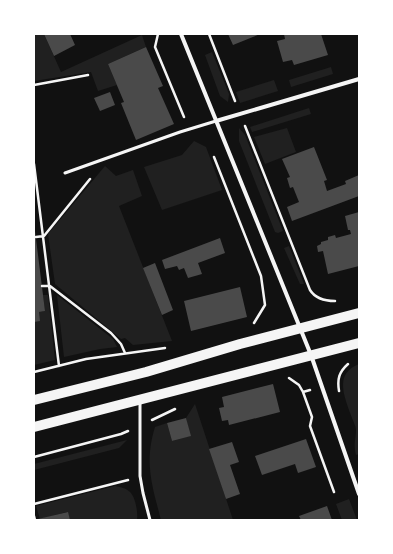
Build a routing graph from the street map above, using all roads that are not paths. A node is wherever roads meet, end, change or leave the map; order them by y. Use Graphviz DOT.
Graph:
graph roads {
  1 [pos="181,34"];
  2 [pos="359,79"];
  3 [pos="216,121"];
  4 [pos="65,173"];
  5 [pos="359,313"];
  6 [pos="300,328"];
  7 [pos="359,343"];
  8 [pos="311,355"];
  9 [pos="34,400"];
  10 [pos="140,400"];
  11 [pos="34,427"];
  12 [pos="359,494"];
  13 [pos="150,520"];
  1 -- 3 [label="street"];
  2 -- 3 [label="street"];
  3 -- 4 [label="lane"];
  3 -- 6 [label="street"];
  5 -- 6 [label="main road"];
  6 -- 8 [label="street"];
  6 -- 9 [label="main road"];
  7 -- 8 [label="main road"];
  8 -- 10 [label="main road"];
  8 -- 12 [label="street"];
  10 -- 11 [label="main road"];
  10 -- 13 [label="lane"];
}
